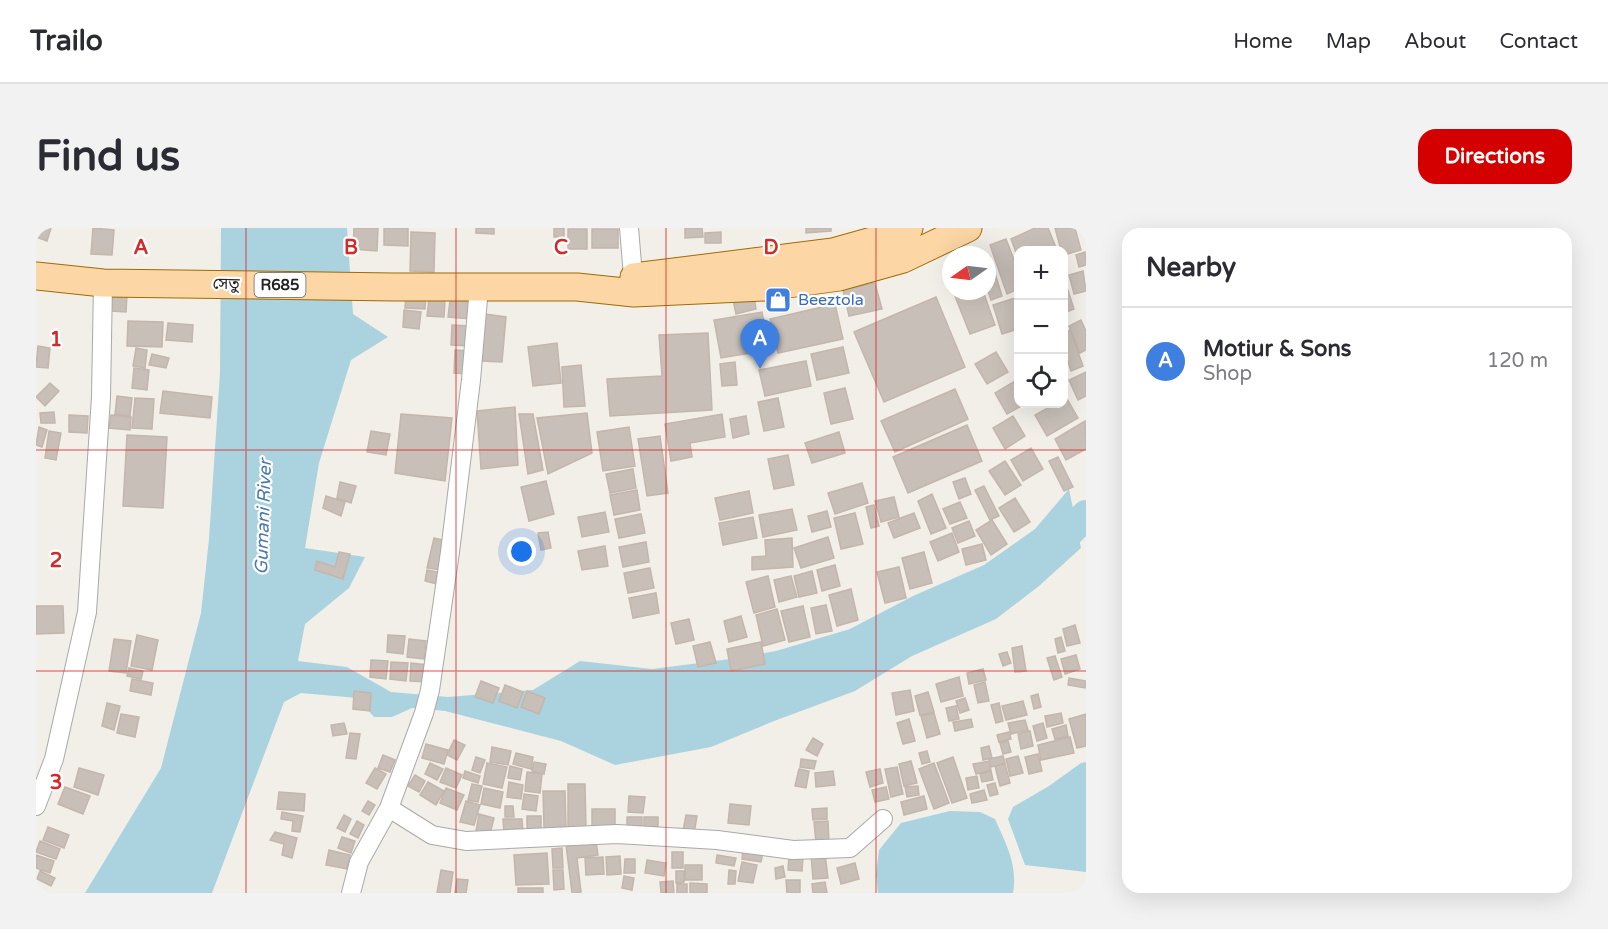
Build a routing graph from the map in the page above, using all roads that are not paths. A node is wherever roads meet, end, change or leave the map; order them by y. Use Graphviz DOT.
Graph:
graph roads {
  1 [pos="629,228"];
  2 [pos="909,228"];
  3 [pos="968,228"];
  4 [pos="36,276"];
  5 [pos="103,282"];
  6 [pos="634,285"];
  7 [pos="479,287"];
  8 [pos="36,806"];
  9 [pos="389,808"];
  10 [pos="883,819"];
  11 [pos="351,893"];
  1 -- 6 [label="street"];
  2 -- 6 [label="main road, R685"];
  3 -- 6 [label="main road, R685"];
  4 -- 5 [label="main road, R685"];
  5 -- 7 [label="main road, সেতু / R685"];
  5 -- 8 [label="street"];
  6 -- 7 [label="main road, R685"];
  7 -- 9 [label="street"];
  9 -- 10 [label="street"];
  9 -- 11 [label="street"];
}
